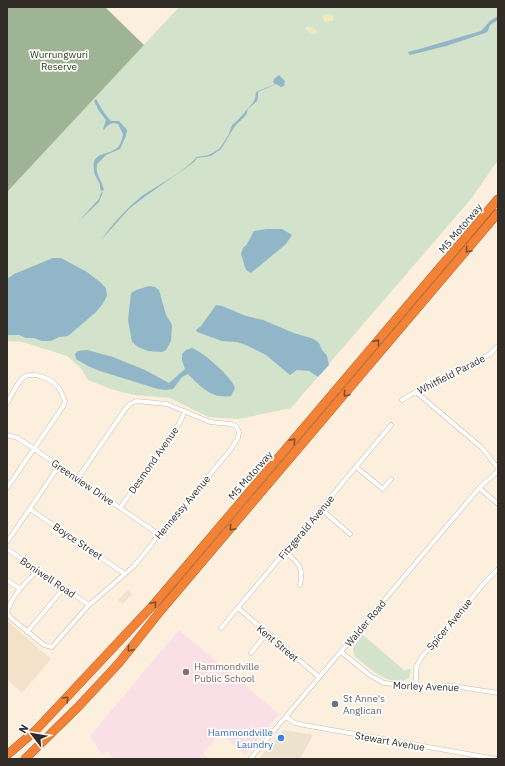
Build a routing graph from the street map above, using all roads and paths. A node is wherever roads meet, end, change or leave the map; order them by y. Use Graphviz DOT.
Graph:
graph roads {
  1 [pos="498,199"];
  2 [pos="498,213"];
  3 [pos="498,346"];
  4 [pos="416,392"];
  5 [pos="402,400"];
  6 [pos="7,403"];
  7 [pos="184,411"];
  8 [pos="392,426"];
  9 [pos="7,435"];
  10 [pos="34,448"];
  11 [pos="59,466"];
  12 [pos="356,467"];
  13 [pos="498,469"];
  14 [pos="78,478"];
  15 [pos="391,479"];
  16 [pos="7,488"];
  17 [pos="479,488"];
  18 [pos="498,504"];
  19 [pos="120,508"];
  20 [pos="30,509"];
  21 [pos="321,509"];
  22 [pos="158,534"];
  23 [pos="350,534"];
  24 [pos="7,542"];
  25 [pos="7,549"];
  26 [pos="285,552"];
  27 [pos="498,569"];
  28 [pos="38,570"];
  29 [pos="125,574"];
  30 [pos="7,580"];
  31 [pos="300,585"];
  32 [pos="64,588"];
  33 [pos="20,589"];
  34 [pos="89,605"];
  35 [pos="238,608"];
  36 [pos="221,628"];
  37 [pos="28,632"];
  38 [pos="267,633"];
  39 [pos="341,652"];
  40 [pos="251,653"];
  41 [pos="319,677"];
  42 [pos="416,686"];
  43 [pos="498,693"];
  44 [pos="286,716"];
  45 [pos="7,755"];
  46 [pos="25,759"];
  47 [pos="250,759"];
  48 [pos="496,759"];
  45 -- 1 [label="highway, M5 Motorway, one-way"];
  2 -- 46 [label="highway, M5 Motorway, one-way"];
  3 -- 4 [label="street, Whitfield Parade"];
  4 -- 5 [label="street, Whitfield Parade"];
  4 -- 13 [label="street"];
  6 -- 10 [label="street"];
  7 -- 14 [label="street, Hennessy Avenue"];
  7 -- 19 [label="street, Desmond Avenue"];
  7 -- 22 [label="street, Hennessy Avenue"];
  8 -- 12 [label="street, Fitzgerald Avenue"];
  9 -- 10 [label="street, Greenview Drive"];
  10 -- 11 [label="street, Greenview Drive"];
  10 -- 16 [label="street"];
  11 -- 14 [label="street, Greenview Drive"];
  11 -- 20 [label="street"];
  12 -- 15 [label="street"];
  12 -- 21 [label="street, Fitzgerald Avenue"];
  13 -- 17 [label="street, Walder Road"];
  14 -- 19 [label="street, Greenview Drive"];
  17 -- 18 [label="street"];
  17 -- 39 [label="street, Walder Road"];
  19 -- 22 [label="street, Greenview Drive"];
  20 -- 24 [label="street"];
  20 -- 29 [label="street, Boyce Street"];
  21 -- 23 [label="street"];
  21 -- 26 [label="street, Fitzgerald Avenue"];
  22 -- 29 [label="street, Hennessy Avenue"];
  25 -- 28 [label="street, Boniwell Road"];
  26 -- 31 [label="street"];
  26 -- 35 [label="street, Fitzgerald Avenue"];
  27 -- 42 [label="street, Spicer Avenue"];
  28 -- 32 [label="street, Boniwell Road"];
  28 -- 33 [label="street, Hennessy Avenue"];
  29 -- 34 [label="street, Hennessy Avenue"];
  30 -- 33 [label="street"];
  32 -- 34 [label="street, Boniwell Road"];
  32 -- 37 [label="street"];
  33 -- 37 [label="street, Hennessy Avenue"];
  34 -- 37 [label="street, Hennessy Avenue"];
  35 -- 36 [label="street, Fitzgerald Avenue"];
  35 -- 38 [label="street, Kent Street"];
  38 -- 40 [label="street"];
  38 -- 41 [label="street, Kent Street"];
  39 -- 41 [label="street, Walder Road"];
  39 -- 42 [label="street, Morley Avenue"];
  41 -- 44 [label="street, Walder Road"];
  42 -- 43 [label="street, Morley Avenue"];
  44 -- 47 [label="street, Walder Road"];
  44 -- 48 [label="street, Stewart Avenue"];
}
